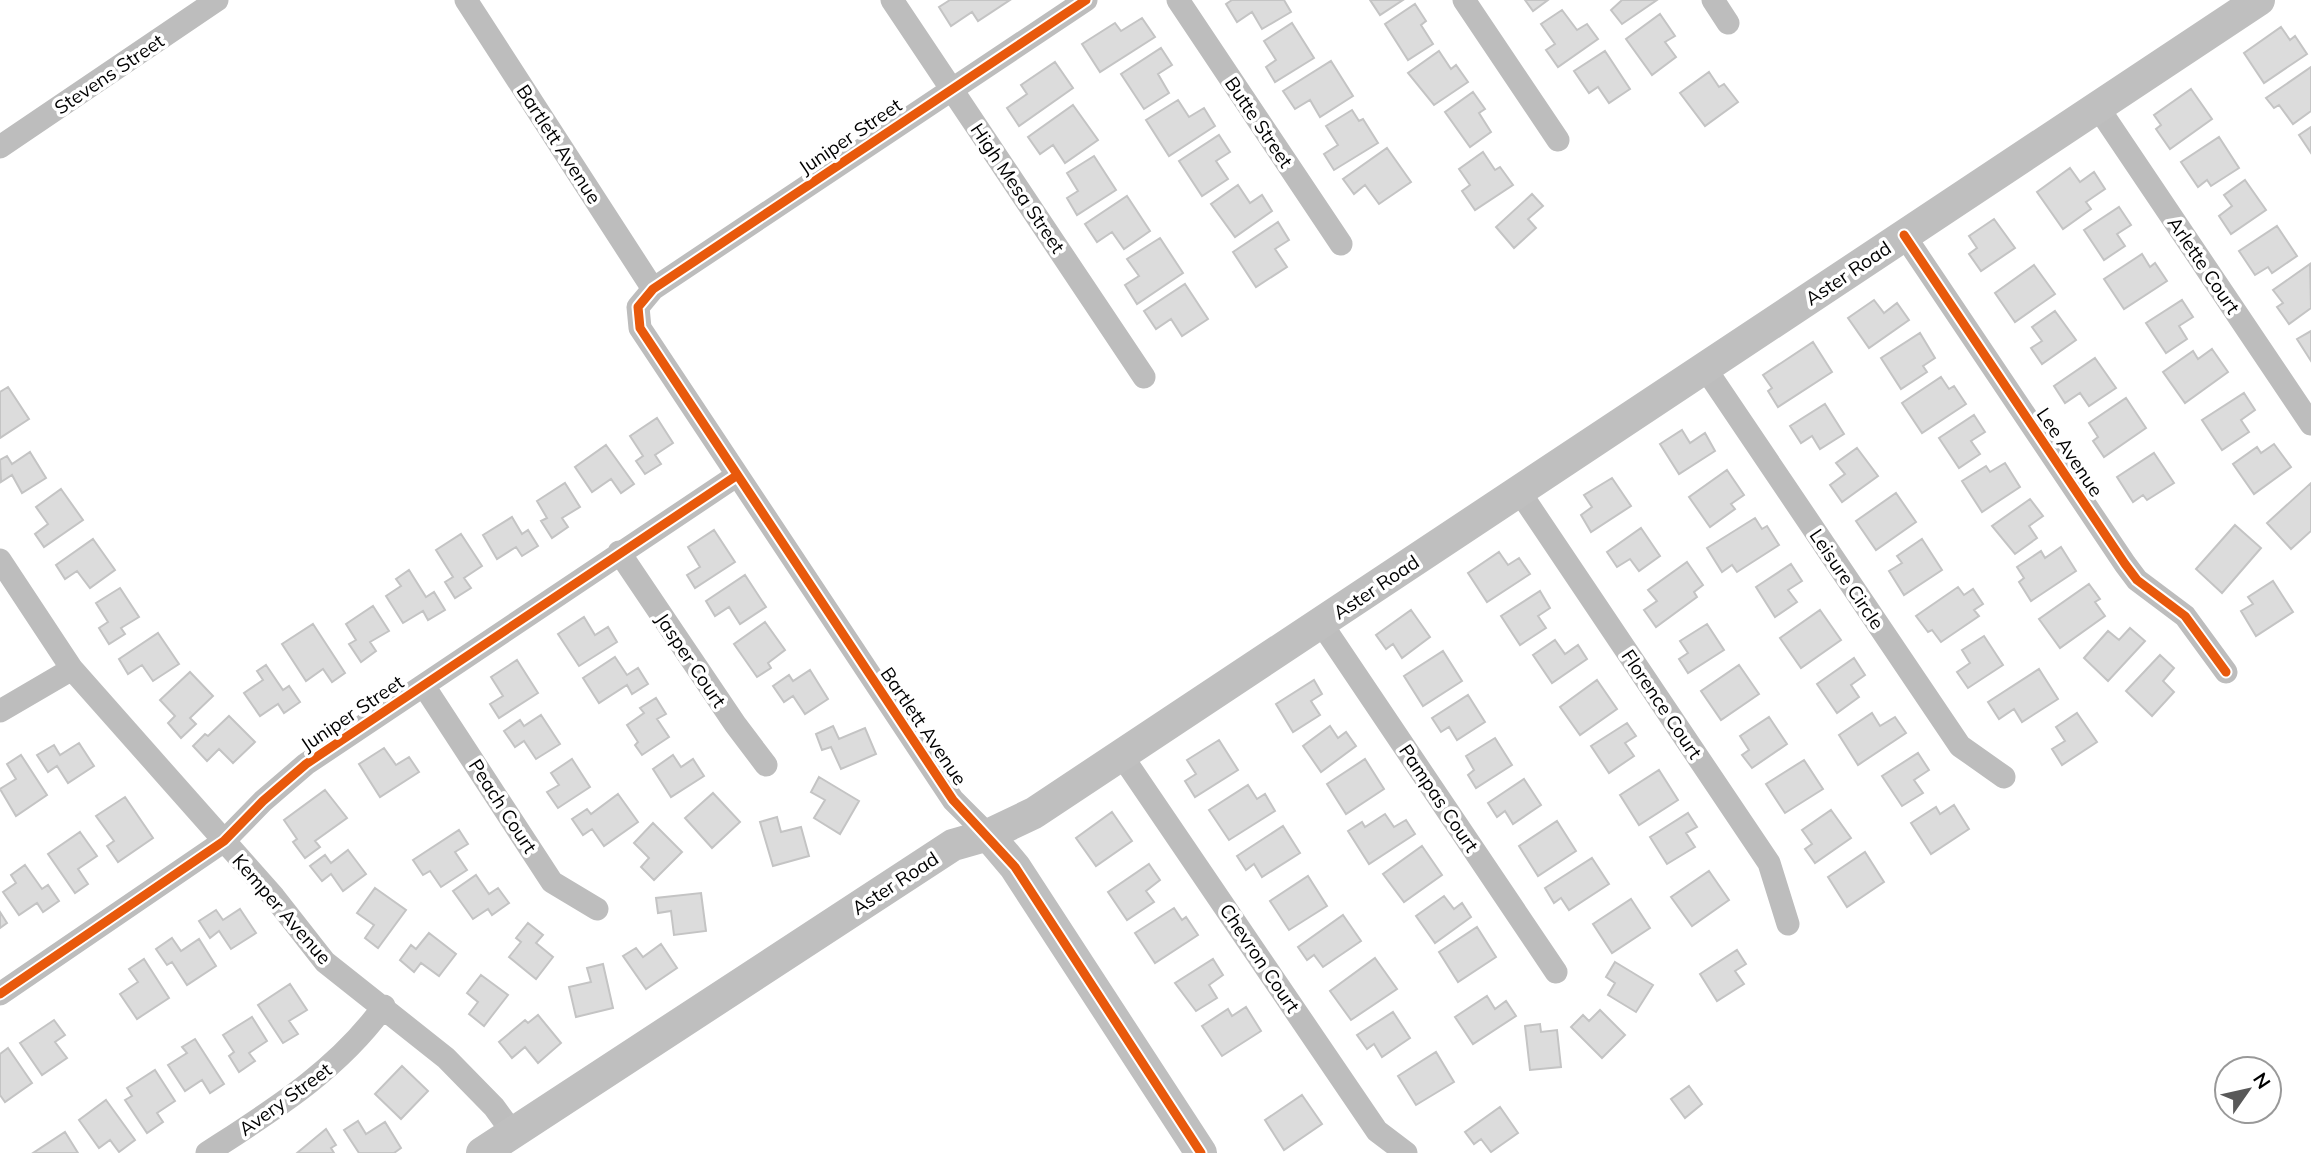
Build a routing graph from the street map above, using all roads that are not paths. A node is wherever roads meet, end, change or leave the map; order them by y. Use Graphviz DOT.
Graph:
graph roads {
  1 [pos="218,0"];
  2 [pos="466,0"];
  3 [pos="892,0"];
  4 [pos="1086,0"];
  5 [pos="1178,0"];
  6 [pos="1464,0"];
  7 [pos="1713,0"];
  8 [pos="2259,0"];
  9 [pos="1728,23"];
  10 [pos="952,89"];
  11 [pos="2097,106"];
  12 [pos="1558,141"];
  13 [pos="0,147"];
  14 [pos="1904,235"];
  15 [pos="1341,244"];
  16 [pos="645,298"];
  17 [pos="1705,368"];
  18 [pos="1144,377"];
  19 [pos="2311,424"];
  20 [pos="736,476"];
  21 [pos="1519,491"];
  22 [pos="619,552"];
  23 [pos="0,560"];
  24 [pos="1321,623"];
  25 [pos="72,669"];
  26 [pos="2226,671"];
  27 [pos="425,685"];
  28 [pos="0,711"];
  29 [pos="1122,756"];
  30 [pos="766,765"];
  31 [pos="2004,776"];
  32 [pos="988,835"];
  33 [pos="224,841"];
  34 [pos="597,909"];
  35 [pos="1788,924"];
  36 [pos="1556,972"];
  37 [pos="0,995"];
  38 [pos="384,1006"];
  39 [pos="513,1133"];
  40 [pos="207,1153"];
  41 [pos="482,1153"];
  42 [pos="1201,1153"];
  43 [pos="1406,1153"];
  1 -- 13 [label="street, Stevens Street"];
  2 -- 16 [label="street, Bartlett Avenue"];
  3 -- 10 [label="street, High Mesa Street"];
  4 -- 10 [label="street, Juniper Street"];
  5 -- 15 [label="street, Butte Street"];
  6 -- 12 [label="street"];
  7 -- 9 [label="street"];
  8 -- 11 [label="main road, Aster Road"];
  10 -- 16 [label="street, Juniper Street"];
  10 -- 18 [label="street, High Mesa Street"];
  11 -- 14 [label="main road, Aster Road"];
  11 -- 19 [label="street, Arlette Court"];
  14 -- 17 [label="main road, Aster Road"];
  14 -- 26 [label="street, Lee Avenue"];
  16 -- 20 [label="street, Bartlett Avenue"];
  17 -- 21 [label="main road, Aster Road"];
  17 -- 31 [label="street, Leisure Circle"];
  20 -- 22 [label="street, Juniper Street"];
  20 -- 32 [label="street, Bartlett Avenue"];
  21 -- 24 [label="main road, Aster Road"];
  21 -- 35 [label="street, Florence Court"];
  22 -- 27 [label="street, Juniper Street"];
  22 -- 30 [label="street, Jasper Court"];
  23 -- 25 [label="street, Kemper Avenue"];
  24 -- 29 [label="main road, Aster Road"];
  24 -- 36 [label="street, Pampas Court"];
  25 -- 28 [label="street"];
  25 -- 33 [label="street, Kemper Avenue"];
  27 -- 33 [label="street, Juniper Street"];
  27 -- 34 [label="street, Peach Court"];
  29 -- 32 [label="main road, Aster Road"];
  29 -- 43 [label="street, Chevron Court"];
  32 -- 39 [label="main road, Aster Road"];
  32 -- 42 [label="main road, Bartlett Avenue"];
  33 -- 37 [label="street, Juniper Street"];
  33 -- 38 [label="street, Kemper Avenue"];
  38 -- 39 [label="street, Kemper Avenue"];
  38 -- 40 [label="street, Avery Street"];
  39 -- 41 [label="main road, Aster Road"];
}
